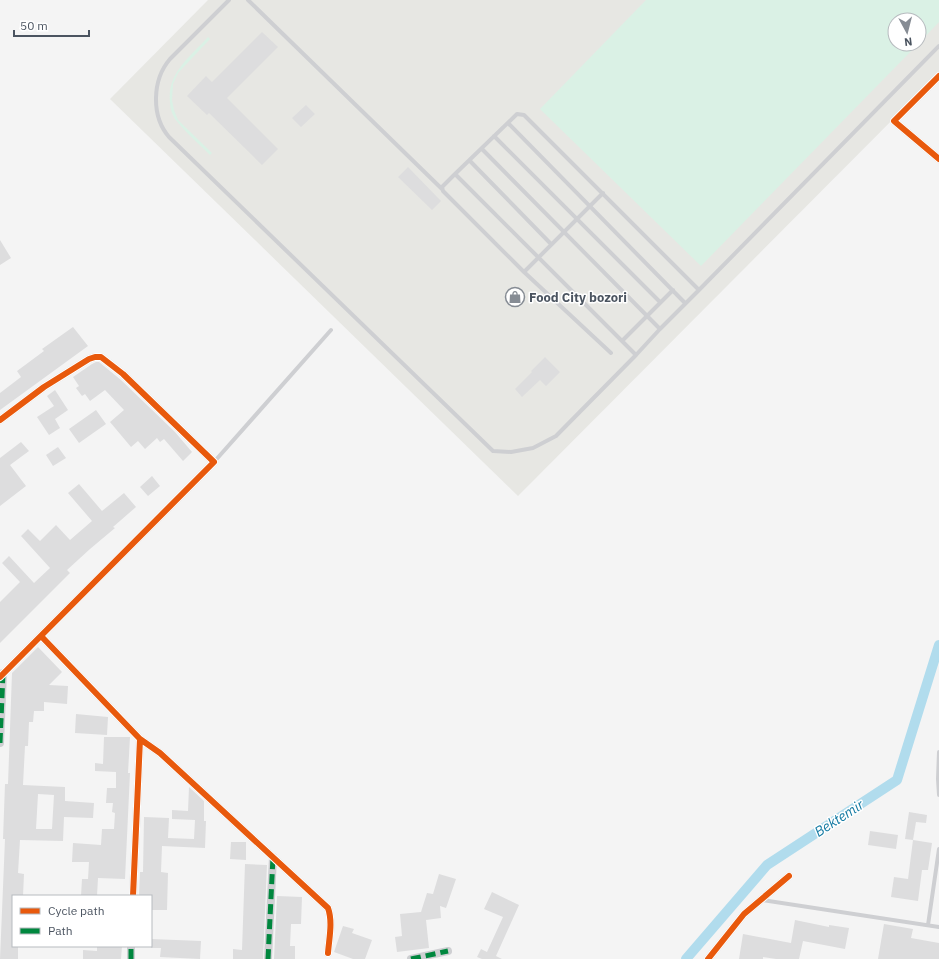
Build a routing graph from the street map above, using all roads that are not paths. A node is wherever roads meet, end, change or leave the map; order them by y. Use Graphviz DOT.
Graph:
graph roads {
  1 [pos="229,0"];
  2 [pos="248,0"];
  3 [pos="939,46"];
  4 [pos="939,76"];
  5 [pos="508,123"];
  6 [pos="494,136"];
  7 [pos="482,149"];
  8 [pos="939,159"];
  9 [pos="470,161"];
  10 [pos="455,174"];
  11 [pos="442,189"];
  12 [pos="603,194"];
  13 [pos="590,206"];
  14 [pos="577,218"];
  15 [pos="564,232"];
  16 [pos="551,244"];
  17 [pos="538,257"];
  18 [pos="524,272"];
  19 [pos="673,290"];
  20 [pos="699,290"];
  21 [pos="660,302"];
  22 [pos="685,303"];
  23 [pos="647,317"];
  24 [pos="660,328"];
  25 [pos="331,330"];
  26 [pos="622,341"];
  27 [pos="611,353"];
  28 [pos="636,355"];
  29 [pos="0,419"];
  30 [pos="214,462"];
  31 [pos="40,636"];
  32 [pos="2,675"];
  33 [pos="140,739"];
  34 [pos="0,742"];
  35 [pos="939,752"];
  36 [pos="939,795"];
  37 [pos="939,849"];
  38 [pos="273,857"];
  39 [pos="789,876"];
  40 [pos="133,895"];
  41 [pos="761,900"];
  42 [pos="928,925"];
  43 [pos="939,927"];
  44 [pos="131,947"];
  45 [pos="448,951"];
  46 [pos="328,953"];
  47 [pos="131,959"];
  48 [pos="268,959"];
  49 [pos="411,959"];
  50 [pos="708,959"];
  1 -- 28 [label="lane"];
  2 -- 11 [label="lane"];
  3 -- 20 [label="lane"];
  4 -- 8 [label="street"];
  5 -- 6 [label="lane"];
  5 -- 12 [label="lane"];
  5 -- 13 [label="lane"];
  6 -- 7 [label="lane"];
  6 -- 14 [label="lane"];
  7 -- 9 [label="lane"];
  7 -- 15 [label="lane"];
  9 -- 10 [label="lane"];
  9 -- 16 [label="lane"];
  10 -- 11 [label="lane"];
  10 -- 17 [label="lane"];
  11 -- 18 [label="lane"];
  12 -- 13 [label="lane"];
  12 -- 20 [label="lane"];
  13 -- 14 [label="lane"];
  13 -- 19 [label="lane"];
  14 -- 15 [label="lane"];
  14 -- 21 [label="lane"];
  15 -- 16 [label="lane"];
  15 -- 23 [label="lane"];
  16 -- 17 [label="lane"];
  17 -- 18 [label="lane"];
  17 -- 26 [label="lane"];
  18 -- 27 [label="lane"];
  19 -- 21 [label="lane"];
  19 -- 22 [label="lane"];
  20 -- 22 [label="lane"];
  21 -- 23 [label="lane"];
  22 -- 24 [label="lane"];
  23 -- 24 [label="lane"];
  23 -- 26 [label="lane"];
  24 -- 28 [label="lane"];
  25 -- 30 [label="lane"];
  26 -- 28 [label="lane"];
  29 -- 30 [label="street"];
  30 -- 31 [label="street"];
  31 -- 32 [label="street"];
  31 -- 33 [label="street"];
  32 -- 34 [label="street"];
  33 -- 38 [label="street"];
  33 -- 40 [label="street"];
  35 -- 36 [label="lane"];
  37 -- 42 [label="lane"];
  38 -- 46 [label="street"];
  38 -- 48 [label="street"];
  39 -- 41 [label="street"];
  41 -- 42 [label="lane"];
  41 -- 50 [label="street"];
  42 -- 43 [label="lane"];
  44 -- 47 [label="street"];
  45 -- 49 [label="street"];
}
